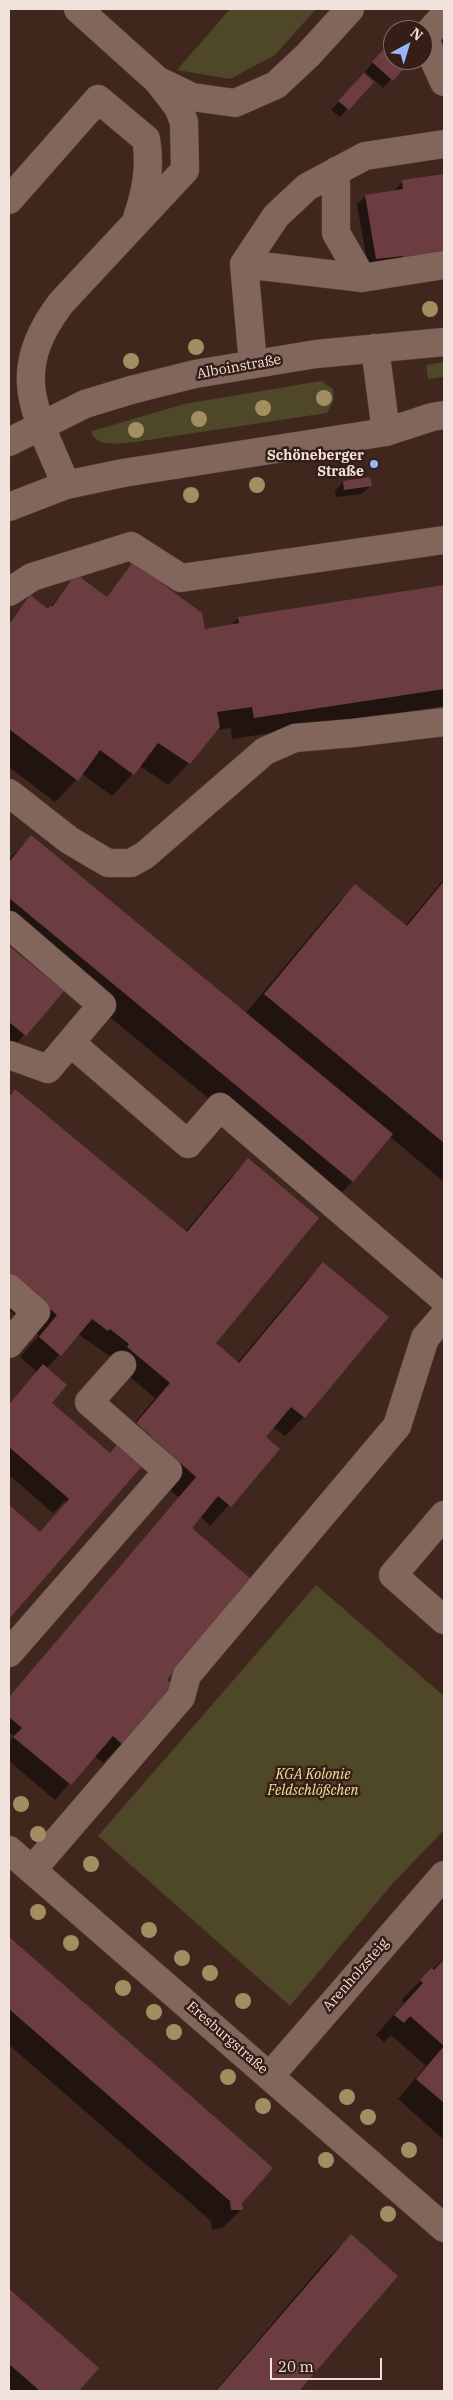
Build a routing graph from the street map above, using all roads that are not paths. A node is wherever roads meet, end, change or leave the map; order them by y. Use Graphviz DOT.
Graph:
graph roads {
  1 [pos="78,9"];
  2 [pos="350,9"];
  3 [pos="444,16"];
  4 [pos="157,80"];
  5 [pos="444,82"];
  6 [pos="444,144"];
  7 [pos="336,171"];
  8 [pos="9,200"];
  9 [pos="137,220"];
  10 [pos="244,264"];
  11 [pos="444,265"];
  12 [pos="362,278"];
  13 [pos="444,342"];
  14 [pos="375,348"];
  15 [pos="253,364"];
  16 [pos="444,415"];
  17 [pos="42,425"];
  18 [pos="386,432"];
  19 [pos="9,442"];
  20 [pos="66,485"];
  21 [pos="9,507"];
  22 [pos="444,540"];
  23 [pos="9,592"];
  24 [pos="444,722"];
  25 [pos="9,793"];
  26 [pos="9,925"];
  27 [pos="70,1043"];
  28 [pos="9,1055"];
  29 [pos="9,1288"];
  30 [pos="444,1298"];
  31 [pos="444,1316"];
  32 [pos="9,1344"];
  33 [pos="122,1365"];
  34 [pos="444,1515"];
  35 [pos="444,1620"];
  36 [pos="9,1653"];
  37 [pos="9,1850"];
  38 [pos="32,1870"];
  39 [pos="444,1875"];
  40 [pos="270,2076"];
  41 [pos="444,2228"];
  1 -- 4 [label="street"];
  2 -- 4 [label="street"];
  3 -- 5 [label="street"];
  4 -- 9 [label="street"];
  6 -- 7 [label="street"];
  7 -- 10 [label="street"];
  7 -- 12 [label="street"];
  8 -- 9 [label="street"];
  9 -- 17 [label="street"];
  10 -- 12 [label="street"];
  10 -- 15 [label="street"];
  11 -- 12 [label="street"];
  13 -- 14 [label="street, Alboinstraße"];
  14 -- 15 [label="street, Alboinstraße"];
  14 -- 18 [label="street"];
  15 -- 17 [label="street, Alboinstraße"];
  16 -- 18 [label="street"];
  17 -- 19 [label="street, Alboinstraße"];
  17 -- 20 [label="street"];
  18 -- 20 [label="street"];
  20 -- 21 [label="street"];
  22 -- 23 [label="street"];
  24 -- 25 [label="street"];
  26 -- 27 [label="street"];
  27 -- 28 [label="street"];
  27 -- 30 [label="street"];
  29 -- 32 [label="street"];
  31 -- 38 [label="street"];
  33 -- 36 [label="street"];
  34 -- 35 [label="street"];
  37 -- 38 [label="street, Eresburgstraße"];
  38 -- 40 [label="street, Eresburgstraße"];
  39 -- 40 [label="street, Arenholzsteig"];
  40 -- 41 [label="street, Eresburgstraße"];
}
